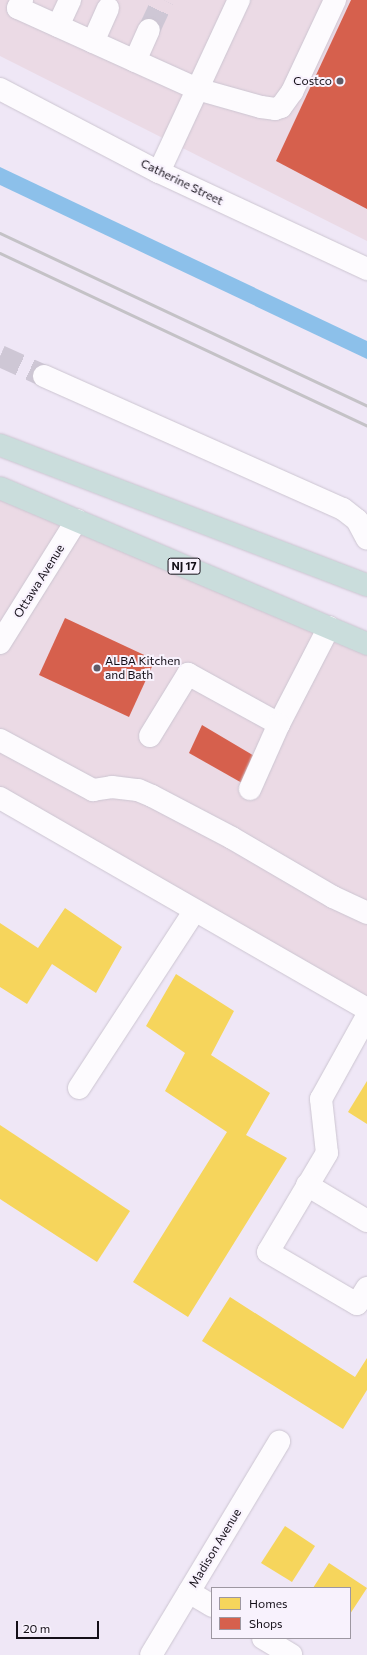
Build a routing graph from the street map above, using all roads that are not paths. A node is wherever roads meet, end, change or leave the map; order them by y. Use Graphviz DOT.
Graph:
graph roads {
  1 [pos="22,0"];
  2 [pos="70,0"];
  3 [pos="239,0"];
  4 [pos="335,0"];
  5 [pos="108,8"];
  6 [pos="58,26"];
  7 [pos="149,30"];
  8 [pos="93,42"];
  9 [pos="135,61"];
  10 [pos="0,89"];
  11 [pos="197,90"];
  12 [pos="159,172"];
  13 [pos="367,269"];
  14 [pos="44,376"];
  15 [pos="0,445"];
  16 [pos="0,488"];
  17 [pos="77,520"];
  18 [pos="367,539"];
  19 [pos="367,585"];
  20 [pos="329,628"];
  21 [pos="0,643"];
  22 [pos="367,644"];
  23 [pos="279,724"];
  24 [pos="150,736"];
  25 [pos="0,740"];
  26 [pos="250,788"];
  27 [pos="0,798"];
  28 [pos="195,910"];
  29 [pos="367,913"];
  30 [pos="367,1009"];
  31 [pos="367,1016"];
  32 [pos="79,1088"];
  33 [pos="307,1185"];
  34 [pos="367,1221"];
  35 [pos="367,1288"];
  36 [pos="279,1442"];
  37 [pos="189,1592"];
  38 [pos="211,1605"];
  39 [pos="265,1639"];
  40 [pos="151,1655"];
  41 [pos="291,1655"];
  1 -- 6 [label="street"];
  2 -- 6 [label="street"];
  3 -- 11 [label="street"];
  4 -- 11 [label="street"];
  5 -- 8 [label="street"];
  6 -- 8 [label="street"];
  7 -- 9 [label="street"];
  8 -- 9 [label="street"];
  9 -- 11 [label="street"];
  10 -- 12 [label="street, Catherine Street"];
  11 -- 12 [label="street"];
  12 -- 13 [label="street, Catherine Street"];
  14 -- 18 [label="street"];
  15 -- 19 [label="highway"];
  16 -- 17 [label="highway, NJ 17"];
  17 -- 20 [label="highway, NJ 17"];
  17 -- 21 [label="street, Ottawa Avenue"];
  20 -- 22 [label="highway, NJ 17"];
  20 -- 23 [label="street"];
  23 -- 24 [label="street"];
  23 -- 26 [label="street"];
  25 -- 29 [label="street"];
  27 -- 28 [label="street"];
  28 -- 30 [label="street"];
  28 -- 32 [label="street"];
  31 -- 33 [label="street"];
  33 -- 34 [label="street"];
  33 -- 35 [label="street"];
  36 -- 37 [label="street, Madison Avenue"];
  37 -- 38 [label="street"];
  37 -- 40 [label="street, Madison Avenue"];
  39 -- 41 [label="street"];
}
